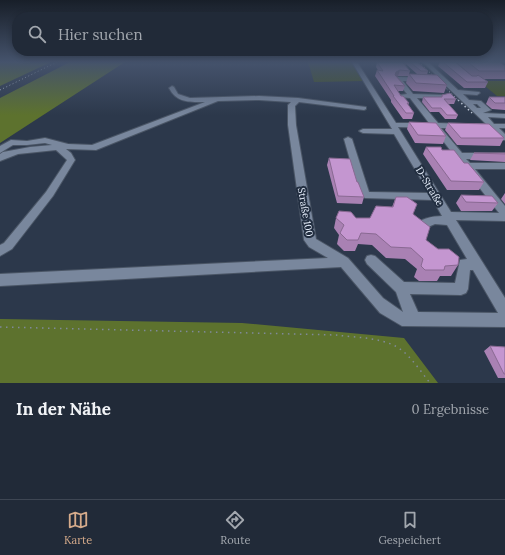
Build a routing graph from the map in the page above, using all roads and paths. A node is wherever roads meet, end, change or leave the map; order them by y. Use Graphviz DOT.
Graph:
graph roads {
  1 [pos="366,80"];
  2 [pos="399,80"];
  3 [pos="421,80"];
  4 [pos="443,80"];
  5 [pos="450,87"];
  6 [pos="172,88"];
  7 [pos="466,89"];
  8 [pos="477,93"];
  9 [pos="401,96"];
  10 [pos="411,96"];
  11 [pos="445,96"];
  12 [pos="215,100"];
  13 [pos="298,100"];
  14 [pos="467,102"];
  15 [pos="364,108"];
  16 [pos="478,112"];
  17 [pos="505,116"];
  18 [pos="435,125"];
  19 [pos="493,126"];
  20 [pos="505,126"];
  21 [pos="395,128"];
  22 [pos="363,131"];
  23 [pos="505,138"];
  24 [pos="348,139"];
  25 [pos="64,148"];
  26 [pos="0,150"];
  27 [pos="459,156"];
  28 [pos="505,156"];
  29 [pos="0,158"];
  30 [pos="467,166"];
  31 [pos="505,166"];
  32 [pos="436,197"];
  33 [pos="505,213"];
  34 [pos="505,217"];
  35 [pos="449,218"];
  36 [pos="420,227"];
  37 [pos="0,251"];
  38 [pos="371,260"];
  39 [pos="342,262"];
  40 [pos="477,265"];
  41 [pos="0,280"];
  42 [pos="401,288"];
  43 [pos="505,311"];
  44 [pos="412,319"];
  45 [pos="505,320"];
  46 [pos="0,327"];
  47 [pos="430,383"];
  1 -- 21 [label="lane, D-Straße"];
  2 -- 10 [label="lane"];
  3 -- 5 [label="lane"];
  4 -- 5 [label="lane"];
  5 -- 7 [label="lane"];
  5 -- 8 [label="lane"];
  5 -- 14 [label="lane"];
  6 -- 12 [label="lane"];
  9 -- 10 [label="lane"];
  10 -- 11 [label="lane"];
  10 -- 18 [label="lane"];
  12 -- 13 [label="lane"];
  12 -- 25 [label="lane"];
  13 -- 15 [label="lane"];
  13 -- 39 [label="lane, Straße 100"];
  14 -- 16 [label="lane"];
  14 -- 16 [label="lane"];
  16 -- 17 [label="lane"];
  16 -- 19 [label="lane"];
  18 -- 19 [label="lane"];
  18 -- 21 [label="lane"];
  18 -- 27 [label="lane"];
  19 -- 20 [label="lane"];
  19 -- 23 [label="lane"];
  21 -- 22 [label="lane"];
  21 -- 32 [label="lane, D-Straße"];
  24 -- 32 [label="lane"];
  25 -- 26 [label="lane"];
  25 -- 29 [label="lane"];
  25 -- 37 [label="lane"];
  27 -- 28 [label="lane"];
  27 -- 30 [label="lane"];
  30 -- 31 [label="lane"];
  30 -- 33 [label="lane"];
  32 -- 35 [label="lane, D-Straße"];
  34 -- 35 [label="lane"];
  35 -- 36 [label="lane"];
  35 -- 40 [label="lane, D-Straße"];
  38 -- 42 [label="lane"];
  39 -- 41 [label="lane"];
  39 -- 44 [label="lane, Straße 100"];
  40 -- 42 [label="lane"];
  40 -- 43 [label="lane, D-Straße"];
  42 -- 44 [label="lane"];
  44 -- 45 [label="lane, Straße 100"];
  46 -- 47 [label="path"];
}
